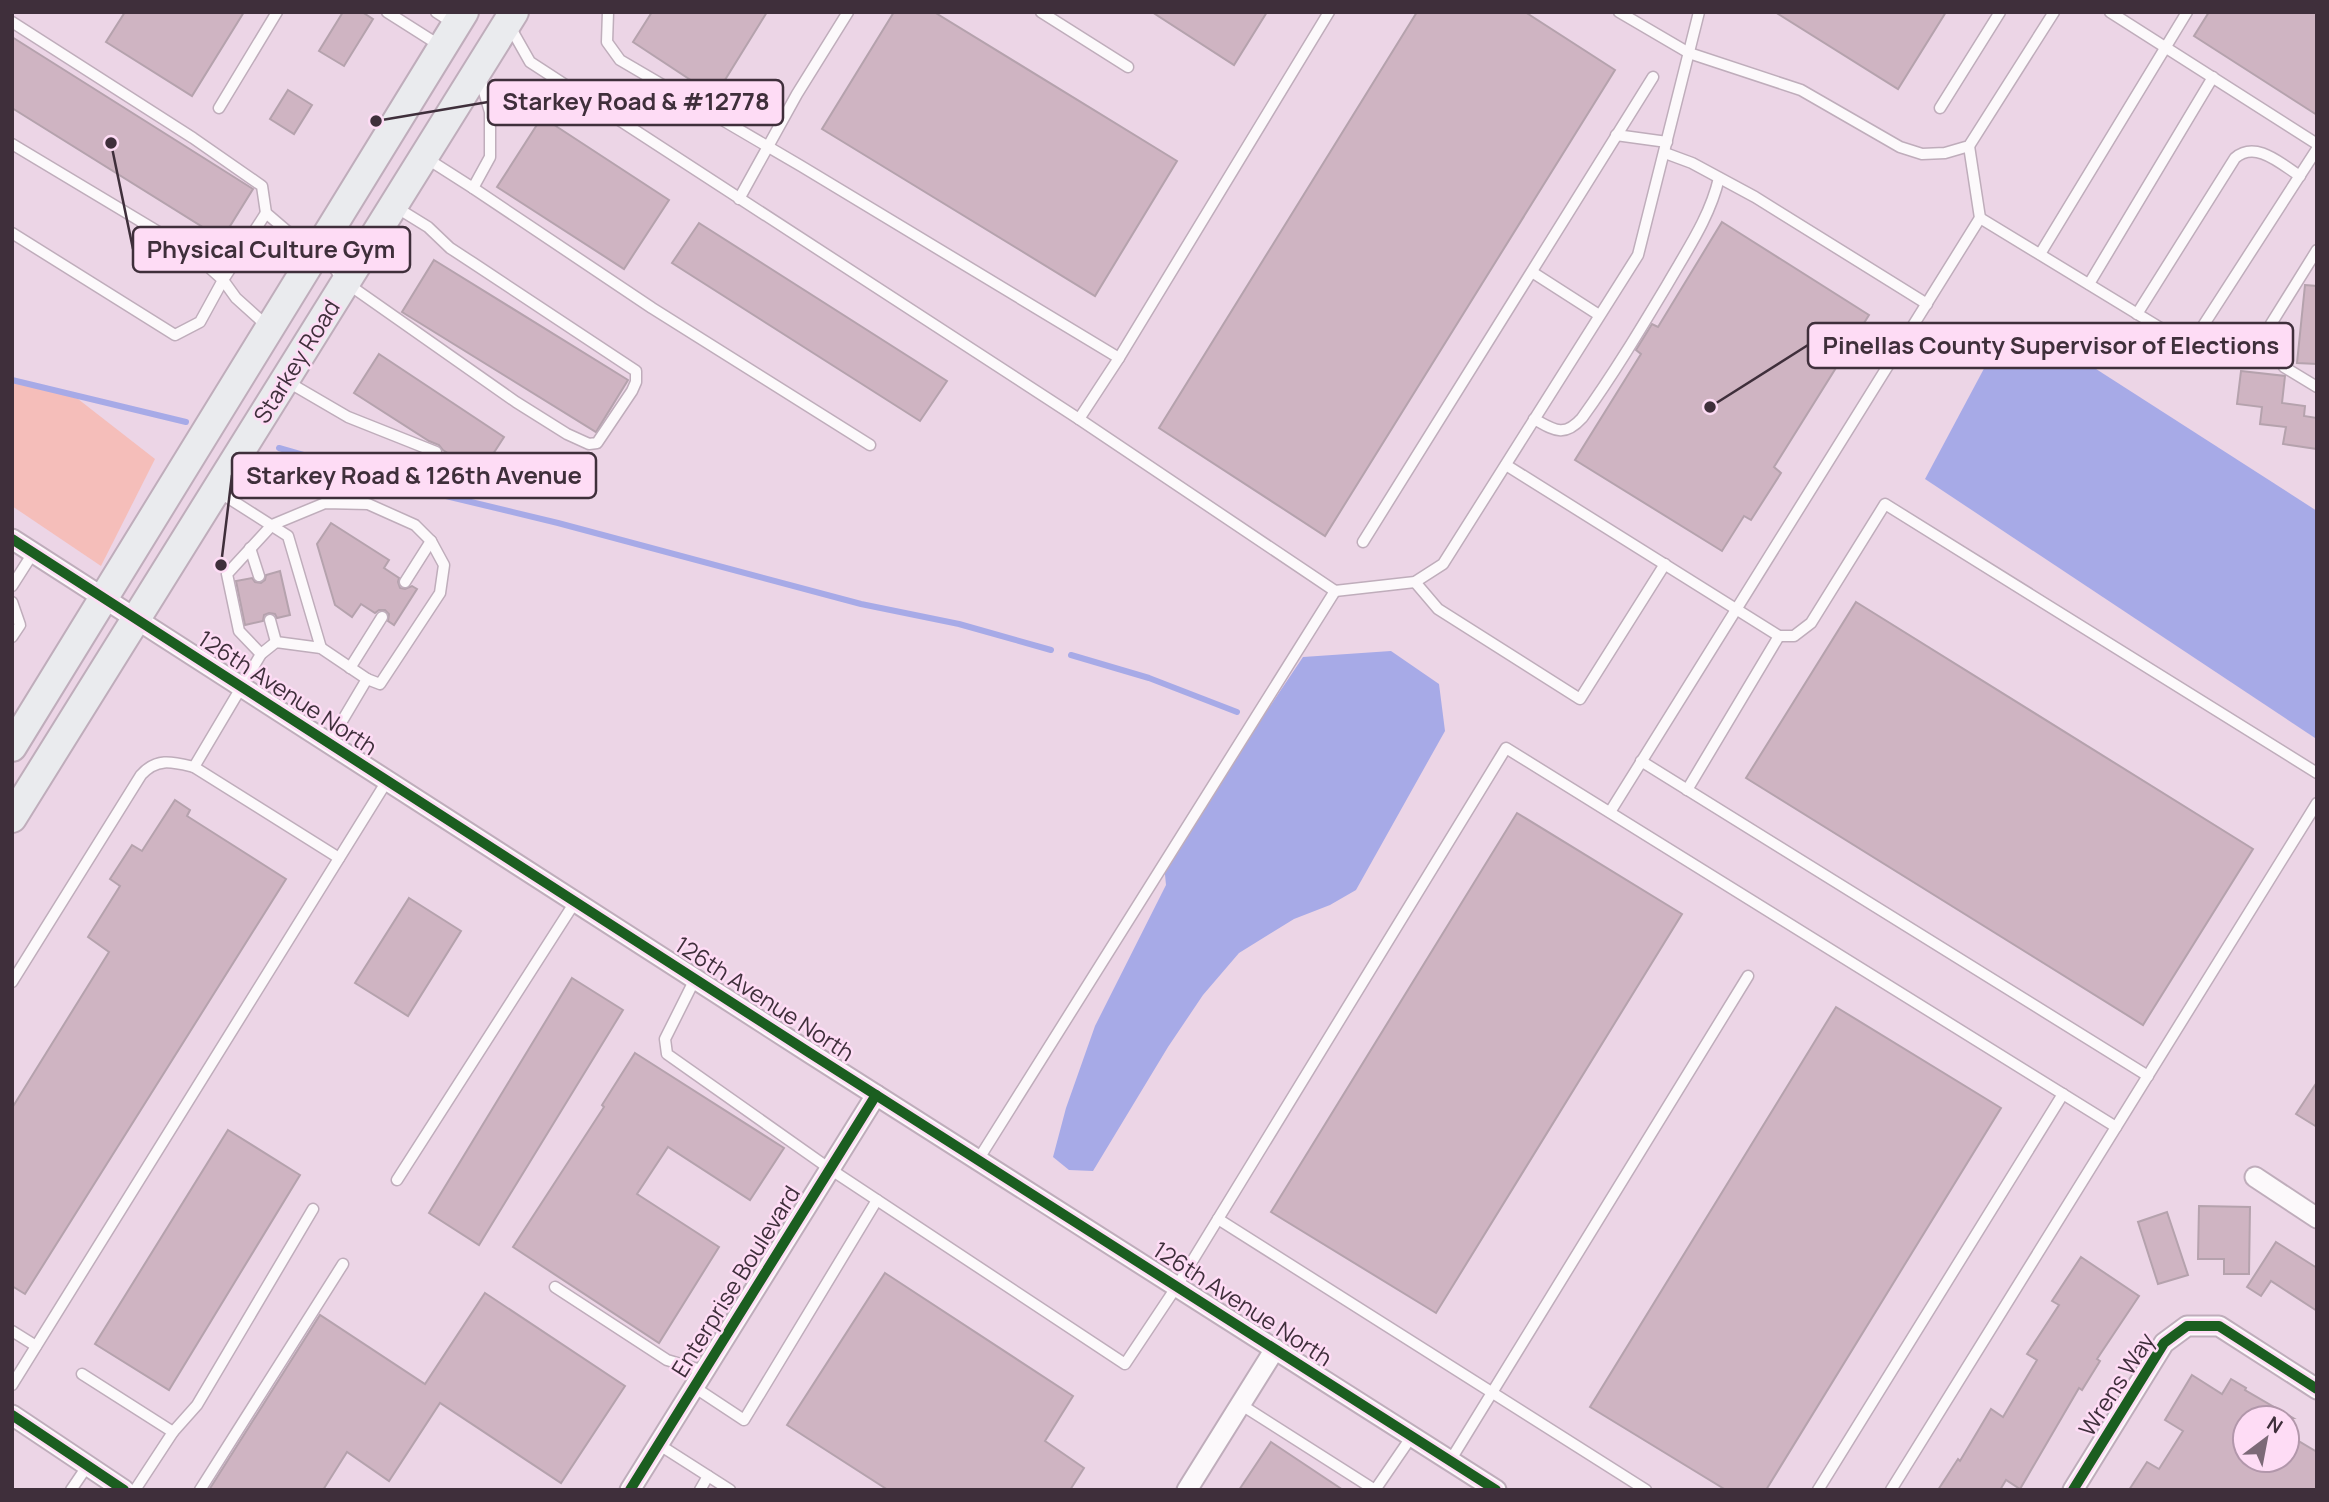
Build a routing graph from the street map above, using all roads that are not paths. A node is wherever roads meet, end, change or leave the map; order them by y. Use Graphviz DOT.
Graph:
graph roads {
  1 [pos="277,12"];
  2 [pos="387,12"];
  3 [pos="608,12"];
  4 [pos="848,12"];
  5 [pos="1041,12"];
  6 [pos="1329,12"];
  7 [pos="1619,12"];
  8 [pos="1699,12"];
  9 [pos="2000,12"];
  10 [pos="2054,12"];
  11 [pos="2110,12"];
  12 [pos="2187,12"];
  13 [pos="507,16"];
  14 [pos="12,22"];
  15 [pos="450,24"];
  16 [pos="2166,47"];
  17 [pos="1689,53"];
  18 [pos="1128,67"];
  19 [pos="478,71"];
  20 [pos="1653,77"];
  21 [pos="2213,77"];
  22 [pos="219,107"];
  23 [pos="1940,108"];
  24 [pos="1616,135"];
  25 [pos="1667,142"];
  26 [pos="12,144"];
  27 [pos="2317,144"];
  28 [pos="1969,146"];
  29 [pos="767,147"];
  30 [pos="2317,149"];
  31 [pos="1665,153"];
  32 [pos="424,157"];
  33 [pos="2300,176"];
  34 [pos="1719,178"];
  35 [pos="473,188"];
  36 [pos="739,198"];
  37 [pos="394,206"];
  38 [pos="266,213"];
  39 [pos="1980,218"];
  40 [pos="12,233"];
  41 [pos="319,249"];
  42 [pos="2317,250"];
  43 [pos="2040,254"];
  44 [pos="1532,272"];
  45 [pos="223,280"];
  46 [pos="345,282"];
  47 [pos="2088,284"];
  48 [pos="1927,304"];
  49 [pos="2137,314"];
  50 [pos="1599,315"];
  51 [pos="270,329"];
  52 [pos="1119,358"];
  53 [pos="285,380"];
  54 [pos="2317,387"];
  55 [pos="1079,419"];
  56 [pos="1534,419"];
  57 [pos="870,445"];
  58 [pos="436,453"];
  59 [pos="1506,465"];
  60 [pos="216,490"];
  61 [pos="272,525"];
  62 [pos="12,539"];
  63 [pos="431,541"];
  64 [pos="1363,542"];
  65 [pos="250,548"];
  66 [pos="33,553"];
  67 [pos="1665,564"];
  68 [pos="259,576"];
  69 [pos="405,582"];
  70 [pos="1415,582"];
  71 [pos="12,586"];
  72 [pos="1335,591"];
  73 [pos="104,599"];
  74 [pos="12,602"];
  75 [pos="1736,610"];
  76 [pos="382,617"];
  77 [pos="136,619"];
  78 [pos="270,620"];
  79 [pos="1779,636"];
  80 [pos="12,637"];
  81 [pos="276,642"];
  82 [pos="321,648"];
  83 [pos="261,654"];
  84 [pos="350,668"];
  85 [pos="367,679"];
  86 [pos="242,688"];
  87 [pos="328,743"];
  88 [pos="12,747"];
  89 [pos="1642,761"];
  90 [pos="194,767"];
  91 [pos="2317,773"];
  92 [pos="387,781"];
  93 [pos="1687,790"];
  94 [pos="2317,803"];
  95 [pos="1610,812"];
  96 [pos="12,818"];
  97 [pos="339,858"];
  98 [pos="575,902"];
  99 [pos="1748,976"];
  100 [pos="695,979"];
  101 [pos="12,982"];
  102 [pos="2148,1076"];
  103 [pos="2063,1094"];
  104 [pos="876,1095"];
  105 [pos="2116,1127"];
  106 [pos="978,1160"];
  107 [pos="830,1169"];
  108 [pos="2255,1177"];
  109 [pos="397,1180"];
  110 [pos="877,1200"];
  111 [pos="313,1209"];
  112 [pos="2317,1218"];
  113 [pos="1218,1219"];
  114 [pos="343,1264"];
  115 [pos="1177,1286"];
  116 [pos="555,1287"];
  117 [pos="12,1331"];
  118 [pos="36,1346"];
  119 [pos="1275,1349"];
  120 [pos="82,1374"];
  121 [pos="699,1379"];
  122 [pos="12,1385"];
  123 [pos="2317,1389"];
  124 [pos="1492,1392"];
  125 [pos="1240,1404"];
  126 [pos="12,1416"];
  127 [pos="173,1432"];
  128 [pos="1412,1436"];
  129 [pos="659,1444"];
  130 [pos="1450,1461"];
  131 [pos="88,1465"];
  132 [pos="708,1476"];
  133 [pos="71,1490"];
  134 [pos="124,1490"];
  135 [pos="135,1490"];
  136 [pos="200,1490"];
  137 [pos="630,1490"];
  138 [pos="700,1490"];
  139 [pos="730,1490"];
  140 [pos="1187,1490"];
  141 [pos="1375,1490"];
  142 [pos="1496,1490"];
  143 [pos="1646,1490"];
  144 [pos="1818,1490"];
  145 [pos="1891,1490"];
  146 [pos="2073,1490"];
  1 -- 22 [label="lane"];
  2 -- 15 [label="lane"];
  3 -- 29 [label="lane"];
  4 -- 29 [label="lane"];
  5 -- 18 [label="lane"];
  6 -- 52 [label="lane"];
  7 -- 17 [label="lane"];
  8 -- 17 [label="lane"];
  9 -- 23 [label="lane"];
  10 -- 28 [label="lane"];
  11 -- 16 [label="lane"];
  12 -- 16 [label="lane"];
  13 -- 19 [label="main road, Starkey Road"];
  13 -- 36 [label="lane"];
  14 -- 38 [label="lane"];
  15 -- 41 [label="main road, Starkey Road"];
  16 -- 21 [label="lane"];
  16 -- 43 [label="lane"];
  17 -- 25 [label="lane"];
  17 -- 28 [label="lane"];
  19 -- 32 [label="main road, Starkey Road"];
  19 -- 35 [label="lane"];
  20 -- 24 [label="lane"];
  21 -- 27 [label="lane"];
  21 -- 47 [label="lane"];
  24 -- 25 [label="lane"];
  24 -- 44 [label="lane"];
  25 -- 31 [label="lane"];
  26 -- 45 [label="lane"];
  28 -- 39 [label="lane"];
  29 -- 36 [label="lane"];
  29 -- 52 [label="lane"];
  30 -- 33 [label="lane"];
  31 -- 34 [label="lane"];
  31 -- 50 [label="lane"];
  32 -- 35 [label="lane"];
  32 -- 37 [label="main road, Starkey Road"];
  33 -- 49 [label="lane"];
  33 -- 49 [label="lane"];
  34 -- 48 [label="lane"];
  34 -- 56 [label="lane"];
  35 -- 57 [label="lane"];
  36 -- 55 [label="lane"];
  37 -- 46 [label="main road, Starkey Road"];
  37 -- 46 [label="lane"];
  38 -- 41 [label="lane"];
  38 -- 45 [label="lane"];
  39 -- 43 [label="lane"];
  39 -- 48 [label="lane"];
  40 -- 45 [label="lane"];
  41 -- 46 [label="lane"];
  41 -- 51 [label="main road, Starkey Road"];
  42 -- 54 [label="lane"];
  43 -- 47 [label="lane"];
  44 -- 50 [label="lane"];
  44 -- 64 [label="lane"];
  45 -- 51 [label="lane"];
  46 -- 53 [label="main road, Starkey Road"];
  47 -- 49 [label="lane"];
  48 -- 75 [label="lane"];
  50 -- 56 [label="lane"];
  51 -- 73 [label="main road, Starkey Road"];
  52 -- 55 [label="lane"];
  53 -- 58 [label="lane"];
  53 -- 60 [label="main road, Starkey Road"];
  55 -- 72 [label="lane"];
  56 -- 59 [label="lane"];
  59 -- 67 [label="lane"];
  59 -- 70 [label="lane"];
  60 -- 61 [label="lane"];
  60 -- 77 [label="main road, Starkey Road"];
  61 -- 63 [label="lane"];
  61 -- 65 [label="lane"];
  61 -- 82 [label="lane"];
  62 -- 66 [label="street, 126th Avenue North"];
  63 -- 69 [label="lane"];
  63 -- 85 [label="lane"];
  65 -- 68 [label="lane"];
  65 -- 83 [label="lane"];
  66 -- 71 [label="lane"];
  66 -- 73 [label="street, 126th Avenue North"];
  67 -- 70 [label="lane"];
  67 -- 75 [label="lane"];
  70 -- 72 [label="lane"];
  72 -- 106 [label="lane"];
  73 -- 77 [label="street, 126th Avenue North"];
  73 -- 88 [label="main road, Starkey Road"];
  74 -- 80 [label="lane"];
  75 -- 79 [label="lane"];
  75 -- 89 [label="lane"];
  76 -- 84 [label="lane"];
  77 -- 86 [label="street, 126th Avenue North"];
  77 -- 96 [label="main road, Starkey Road"];
  78 -- 81 [label="lane"];
  79 -- 91 [label="lane"];
  79 -- 93 [label="lane"];
  81 -- 82 [label="lane"];
  81 -- 83 [label="lane"];
  82 -- 84 [label="lane"];
  83 -- 86 [label="lane"];
  84 -- 85 [label="lane"];
  85 -- 87 [label="lane"];
  86 -- 87 [label="street, 126th Avenue North"];
  86 -- 90 [label="lane"];
  87 -- 92 [label="street, 126th Avenue North"];
  89 -- 93 [label="lane"];
  89 -- 95 [label="lane"];
  90 -- 97 [label="lane"];
  90 -- 101 [label="lane"];
  92 -- 97 [label="lane"];
  92 -- 98 [label="street, 126th Avenue North"];
  93 -- 102 [label="lane"];
  94 -- 102 [label="lane"];
  95 -- 103 [label="lane"];
  95 -- 113 [label="lane"];
  97 -- 118 [label="lane"];
  98 -- 100 [label="street, 126th Avenue North"];
  98 -- 109 [label="lane"];
  99 -- 124 [label="lane"];
  100 -- 104 [label="street, 126th Avenue North"];
  100 -- 107 [label="lane"];
  102 -- 105 [label="lane"];
  103 -- 105 [label="lane"];
  103 -- 144 [label="lane"];
  104 -- 106 [label="street, 126th Avenue North"];
  104 -- 107 [label="street, Enterprise Boulevard"];
  105 -- 145 [label="lane"];
  106 -- 115 [label="street, 126th Avenue North"];
  107 -- 110 [label="lane"];
  107 -- 121 [label="street, Enterprise Boulevard"];
  108 -- 112 [label="street"];
  110 -- 115 [label="lane"];
  110 -- 121 [label="lane"];
  111 -- 127 [label="lane"];
  113 -- 115 [label="lane"];
  113 -- 124 [label="lane"];
  114 -- 136 [label="lane"];
  115 -- 119 [label="street, 126th Avenue North"];
  116 -- 121 [label="lane"];
  117 -- 118 [label="lane"];
  118 -- 122 [label="lane"];
  119 -- 125 [label="street"];
  119 -- 128 [label="street, 126th Avenue North"];
  120 -- 127 [label="lane"];
  121 -- 129 [label="street, Enterprise Boulevard"];
  123 -- 146 [label="street, Wrens Way"];
  124 -- 130 [label="lane"];
  124 -- 143 [label="lane"];
  125 -- 140 [label="street"];
  125 -- 141 [label="lane"];
  126 -- 131 [label="street"];
  127 -- 135 [label="lane"];
  128 -- 130 [label="street, 126th Avenue North"];
  128 -- 141 [label="lane"];
  129 -- 132 [label="lane"];
  129 -- 137 [label="street, Enterprise Boulevard"];
  130 -- 142 [label="street, 126th Avenue North"];
  131 -- 133 [label="lane"];
  131 -- 134 [label="street"];
  132 -- 138 [label="lane"];
  132 -- 139 [label="lane"];
}
